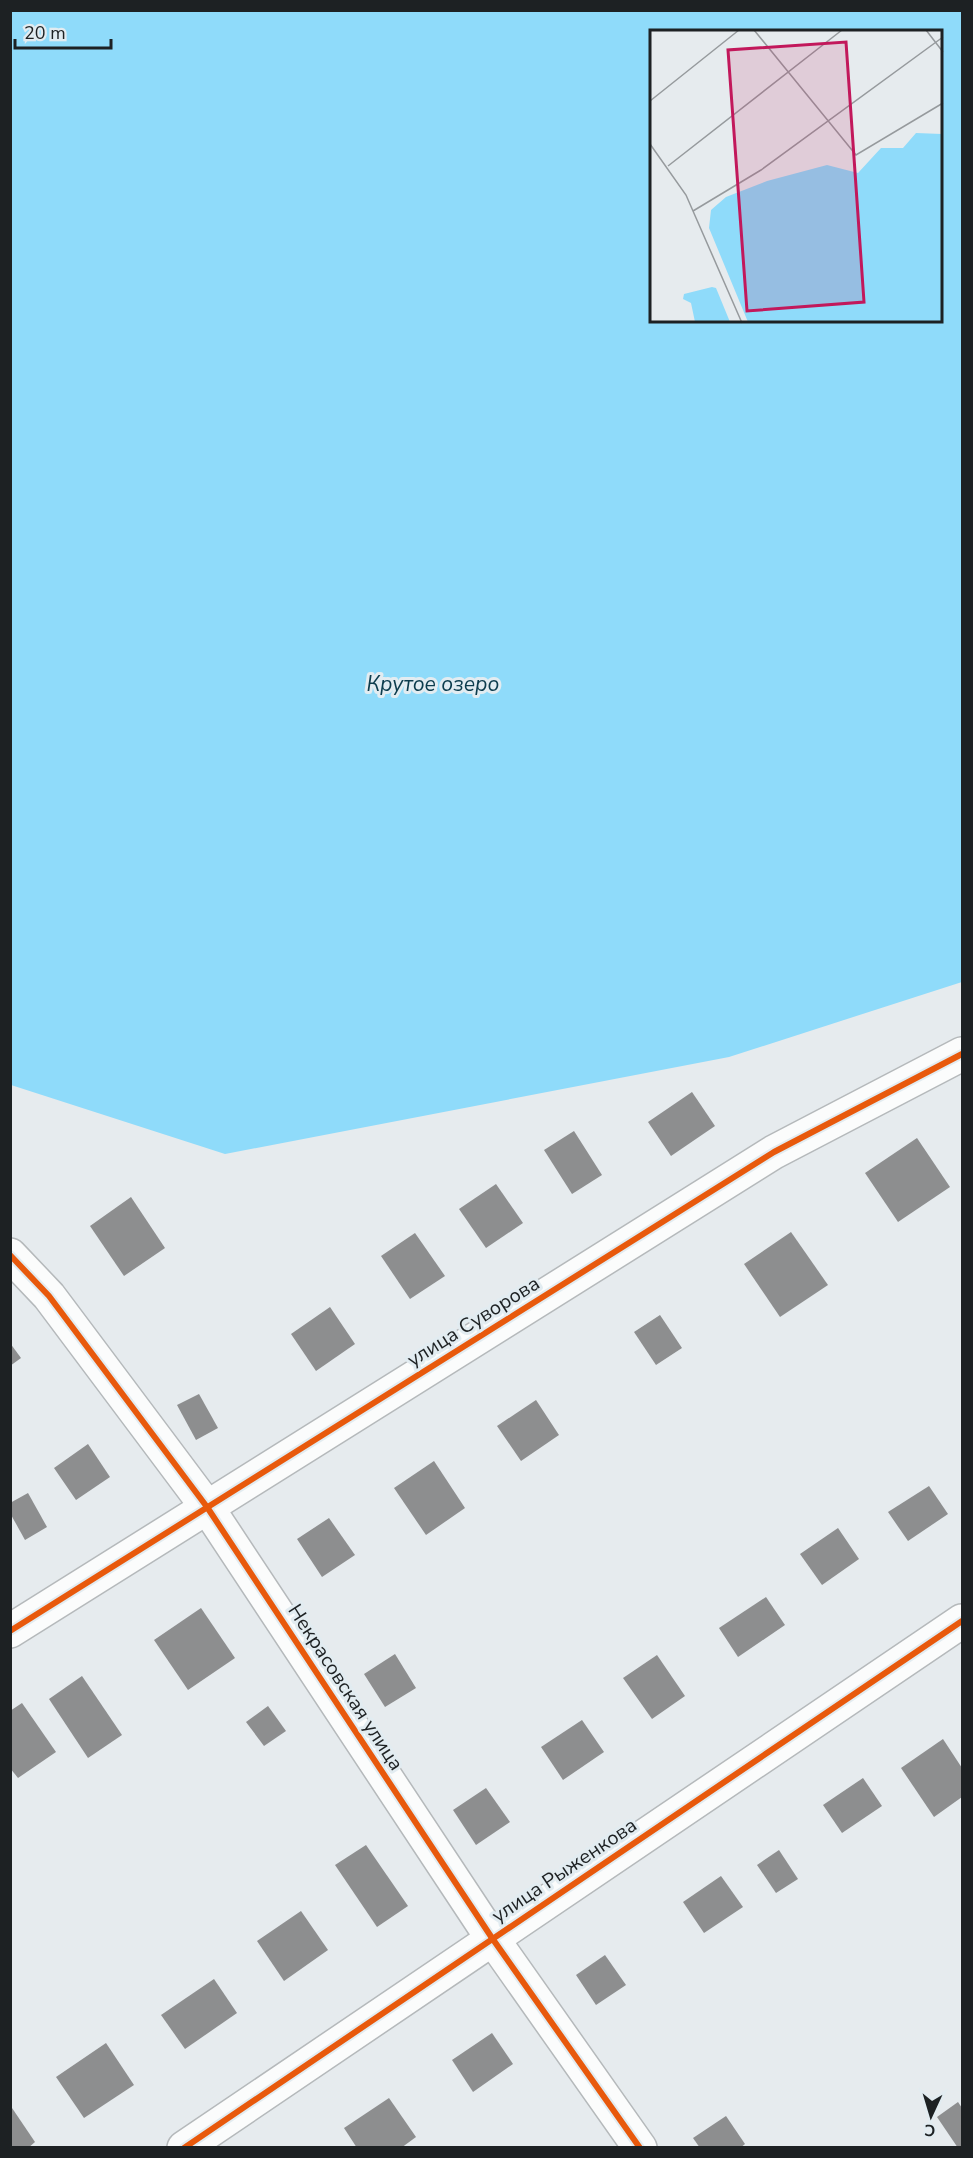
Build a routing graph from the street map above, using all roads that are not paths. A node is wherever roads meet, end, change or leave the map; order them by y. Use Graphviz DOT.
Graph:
graph roads {
  1 [pos="963,1054"];
  2 [pos="10,1255"];
  3 [pos="207,1507"];
  4 [pos="963,1621"];
  5 [pos="10,1631"];
  6 [pos="492,1938"];
  7 [pos="184,2148"];
  8 [pos="640,2148"];
  1 -- 3 [label="street, улица Суворова"];
  2 -- 3 [label="street, Некрасовская улица"];
  3 -- 5 [label="street, улица Суворова"];
  3 -- 6 [label="street, Некрасовская улица"];
  4 -- 6 [label="street, улица Рыженкова"];
  6 -- 7 [label="street, улица Рыженкова"];
  6 -- 8 [label="street, Некрасовская улица"];
}
